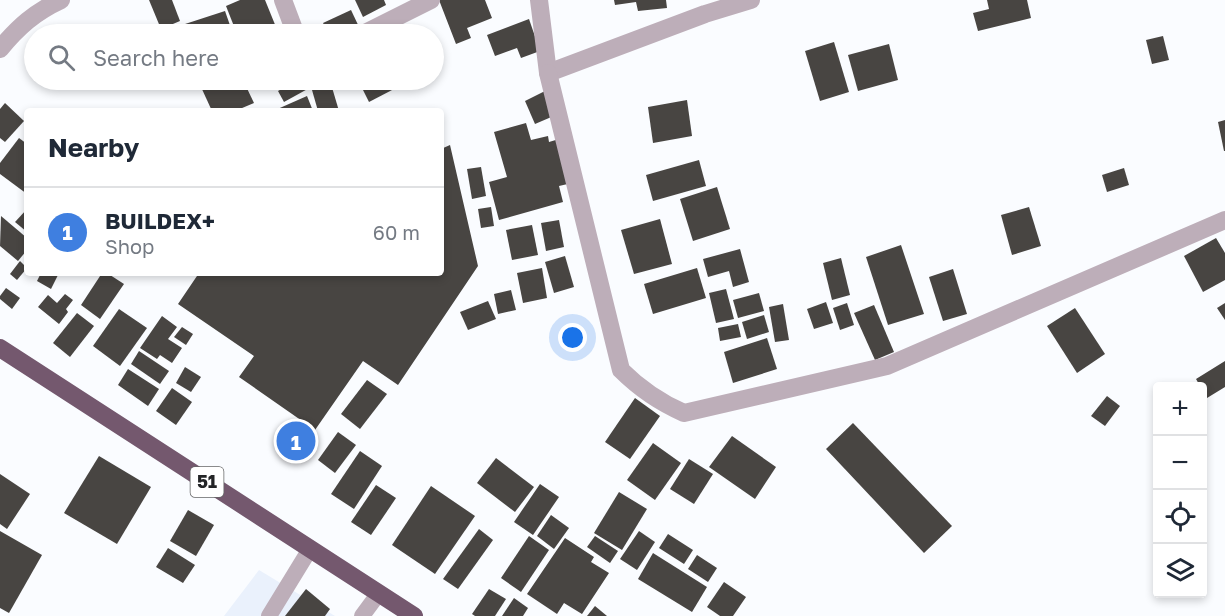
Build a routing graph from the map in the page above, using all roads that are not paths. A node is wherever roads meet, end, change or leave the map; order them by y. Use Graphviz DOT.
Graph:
graph roads {
  1 [pos="61,0"];
  2 [pos="283,0"];
  3 [pos="431,0"];
  4 [pos="539,0"];
  5 [pos="751,0"];
  6 [pos="292,24"];
  7 [pos="383,24"];
  8 [pos="0,49"];
  9 [pos="548,73"];
  10 [pos="1225,220"];
  11 [pos="0,348"];
  12 [pos="310,549"];
  13 [pos="379,593"];
  14 [pos="269,616"];
  15 [pos="362,616"];
  16 [pos="414,616"];
  1 -- 8 [label="street"];
  2 -- 6 [label="street"];
  3 -- 7 [label="street"];
  4 -- 9 [label="street"];
  5 -- 9 [label="street"];
  9 -- 10 [label="street"];
  11 -- 12 [label="highway, 51"];
  12 -- 13 [label="highway, 51"];
  12 -- 14 [label="lane"];
  13 -- 15 [label="lane"];
  13 -- 16 [label="highway, 51"];
}
